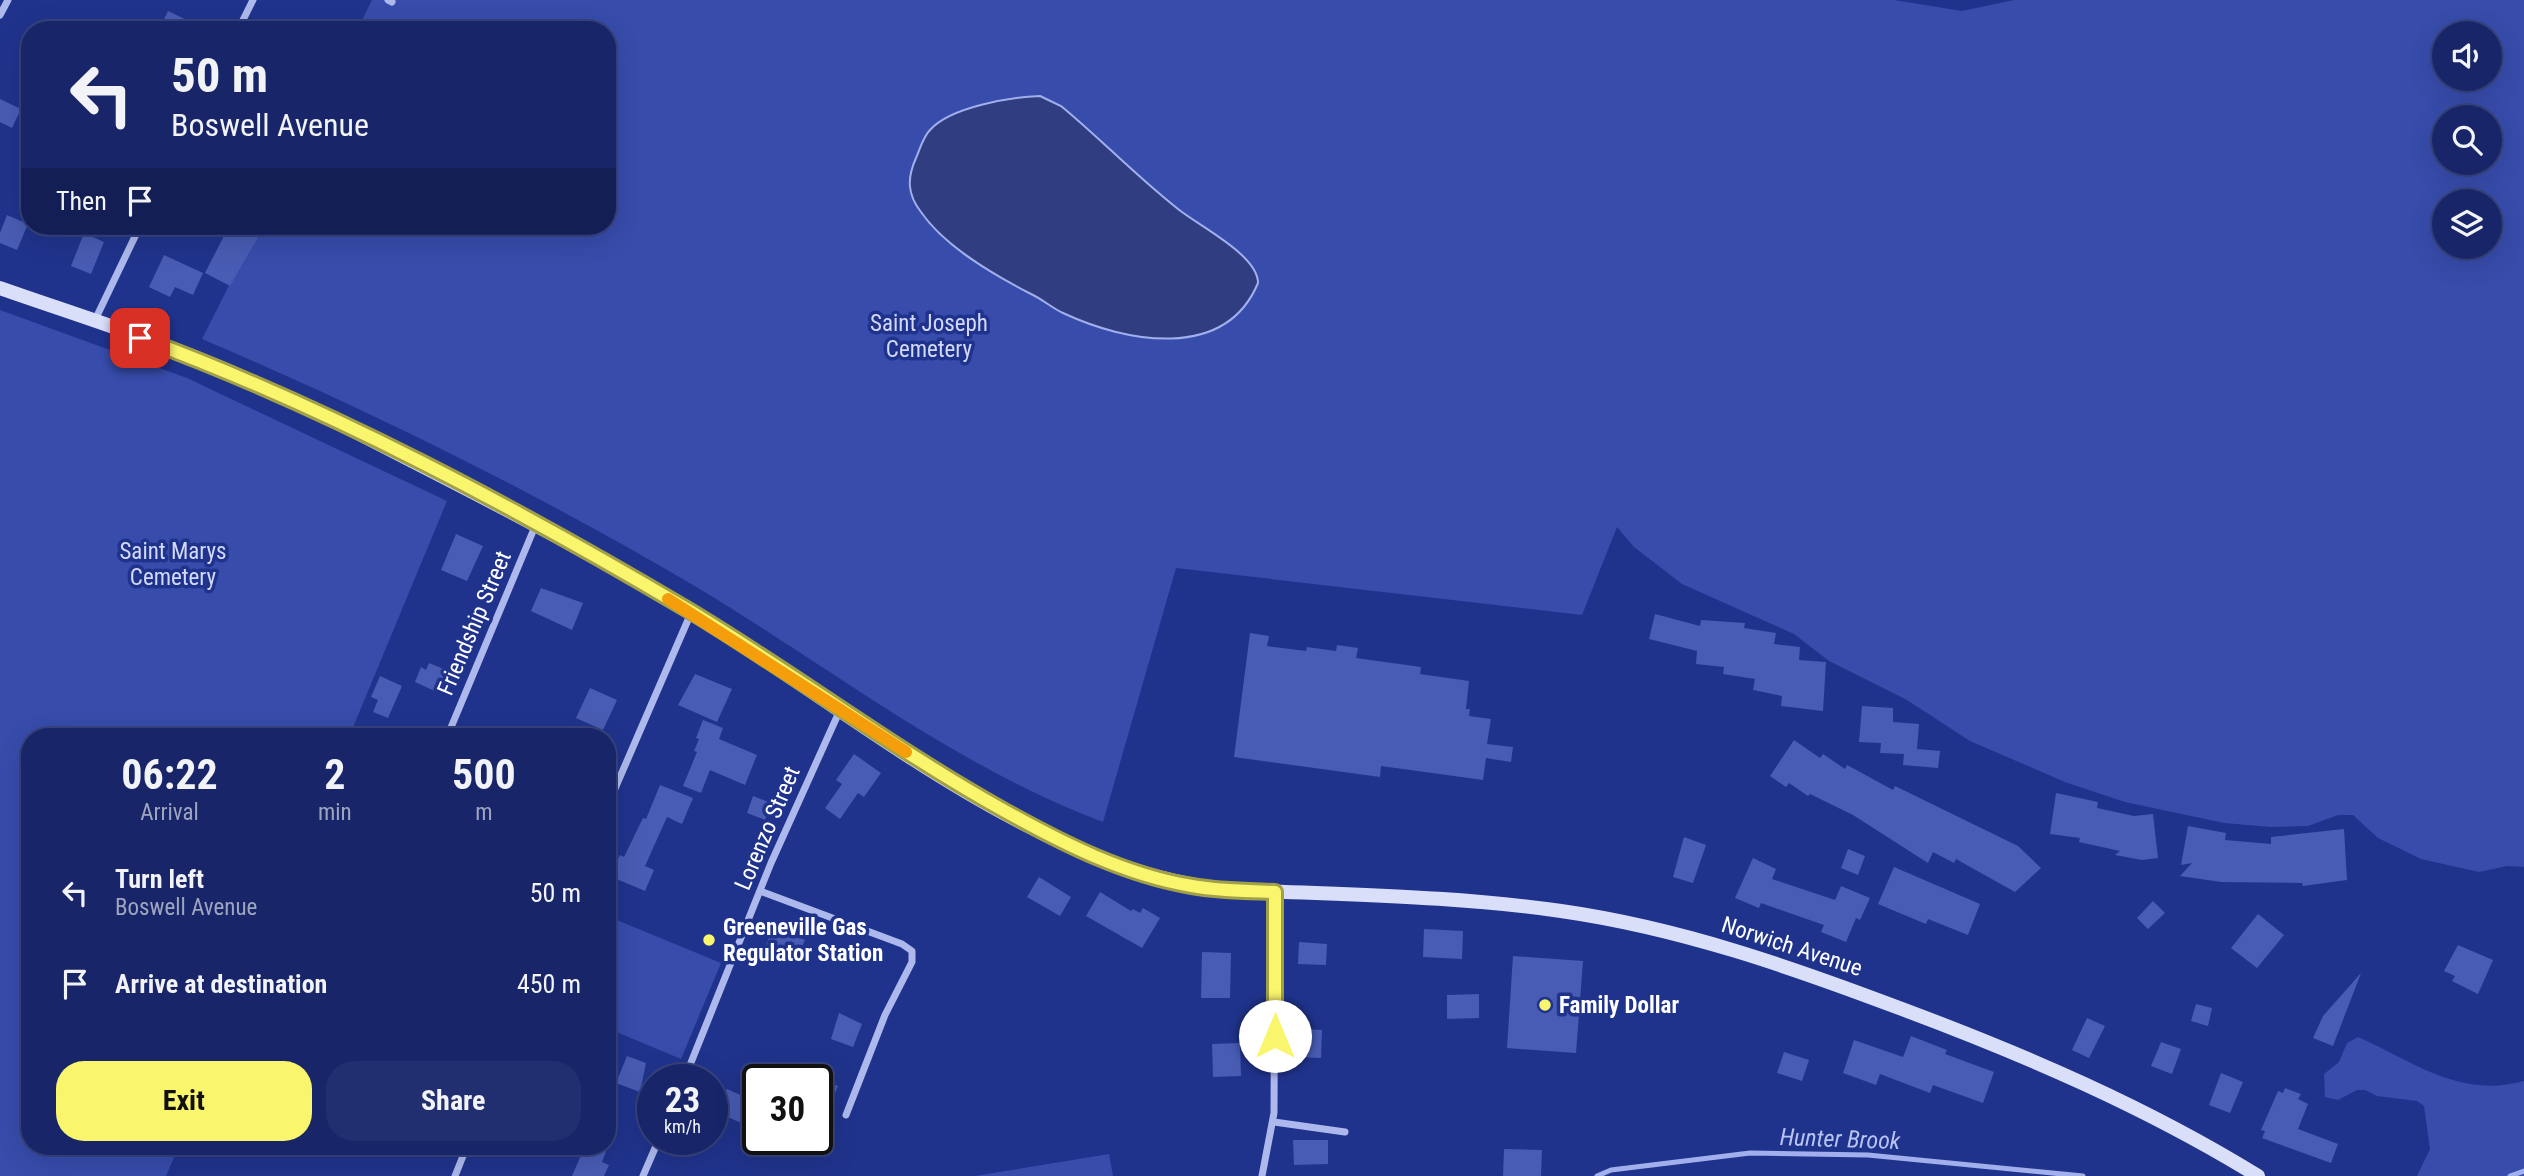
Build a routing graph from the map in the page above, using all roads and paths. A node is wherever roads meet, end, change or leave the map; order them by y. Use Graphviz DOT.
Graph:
graph roads {
  1 [pos="8,0"];
  2 [pos="253,0"];
  3 [pos="0,15"];
  4 [pos="242,21"];
  5 [pos="136,235"];
  6 [pos="0,288"];
  7 [pos="95,321"];
  8 [pos="537,524"];
  9 [pos="691,612"];
  10 [pos="841,709"];
  11 [pos="451,728"];
  12 [pos="616,786"];
  13 [pos="760,891"];
  14 [pos="1275,892"];
  15 [pos="690,1064"];
  16 [pos="846,1115"];
  17 [pos="1274,1122"];
  18 [pos="1345,1132"];
  19 [pos="463,1155"];
  20 [pos="652,1155"];
  21 [pos="455,1176"];
  22 [pos="643,1176"];
  23 [pos="1262,1176"];
  24 [pos="2258,1176"];
  1 -- 3 [label="street"];
  2 -- 4 [label="street"];
  5 -- 7 [label="street"];
  6 -- 7 [label="main road, Norwich Avenue"];
  7 -- 8 [label="main road, Norwich Avenue"];
  8 -- 9 [label="main road, Norwich Avenue"];
  8 -- 11 [label="street, Friendship Street"];
  9 -- 10 [label="main road, Norwich Avenue"];
  9 -- 12 [label="street"];
  10 -- 13 [label="street, Lorenzo Street"];
  10 -- 14 [label="main road, Norwich Avenue"];
  13 -- 15 [label="street, Lorenzo Street"];
  13 -- 16 [label="street"];
  14 -- 17 [label="street"];
  14 -- 24 [label="main road, Norwich Avenue"];
  17 -- 18 [label="street"];
  17 -- 23 [label="street"];
  19 -- 21 [label="street"];
  20 -- 22 [label="street"];
}
